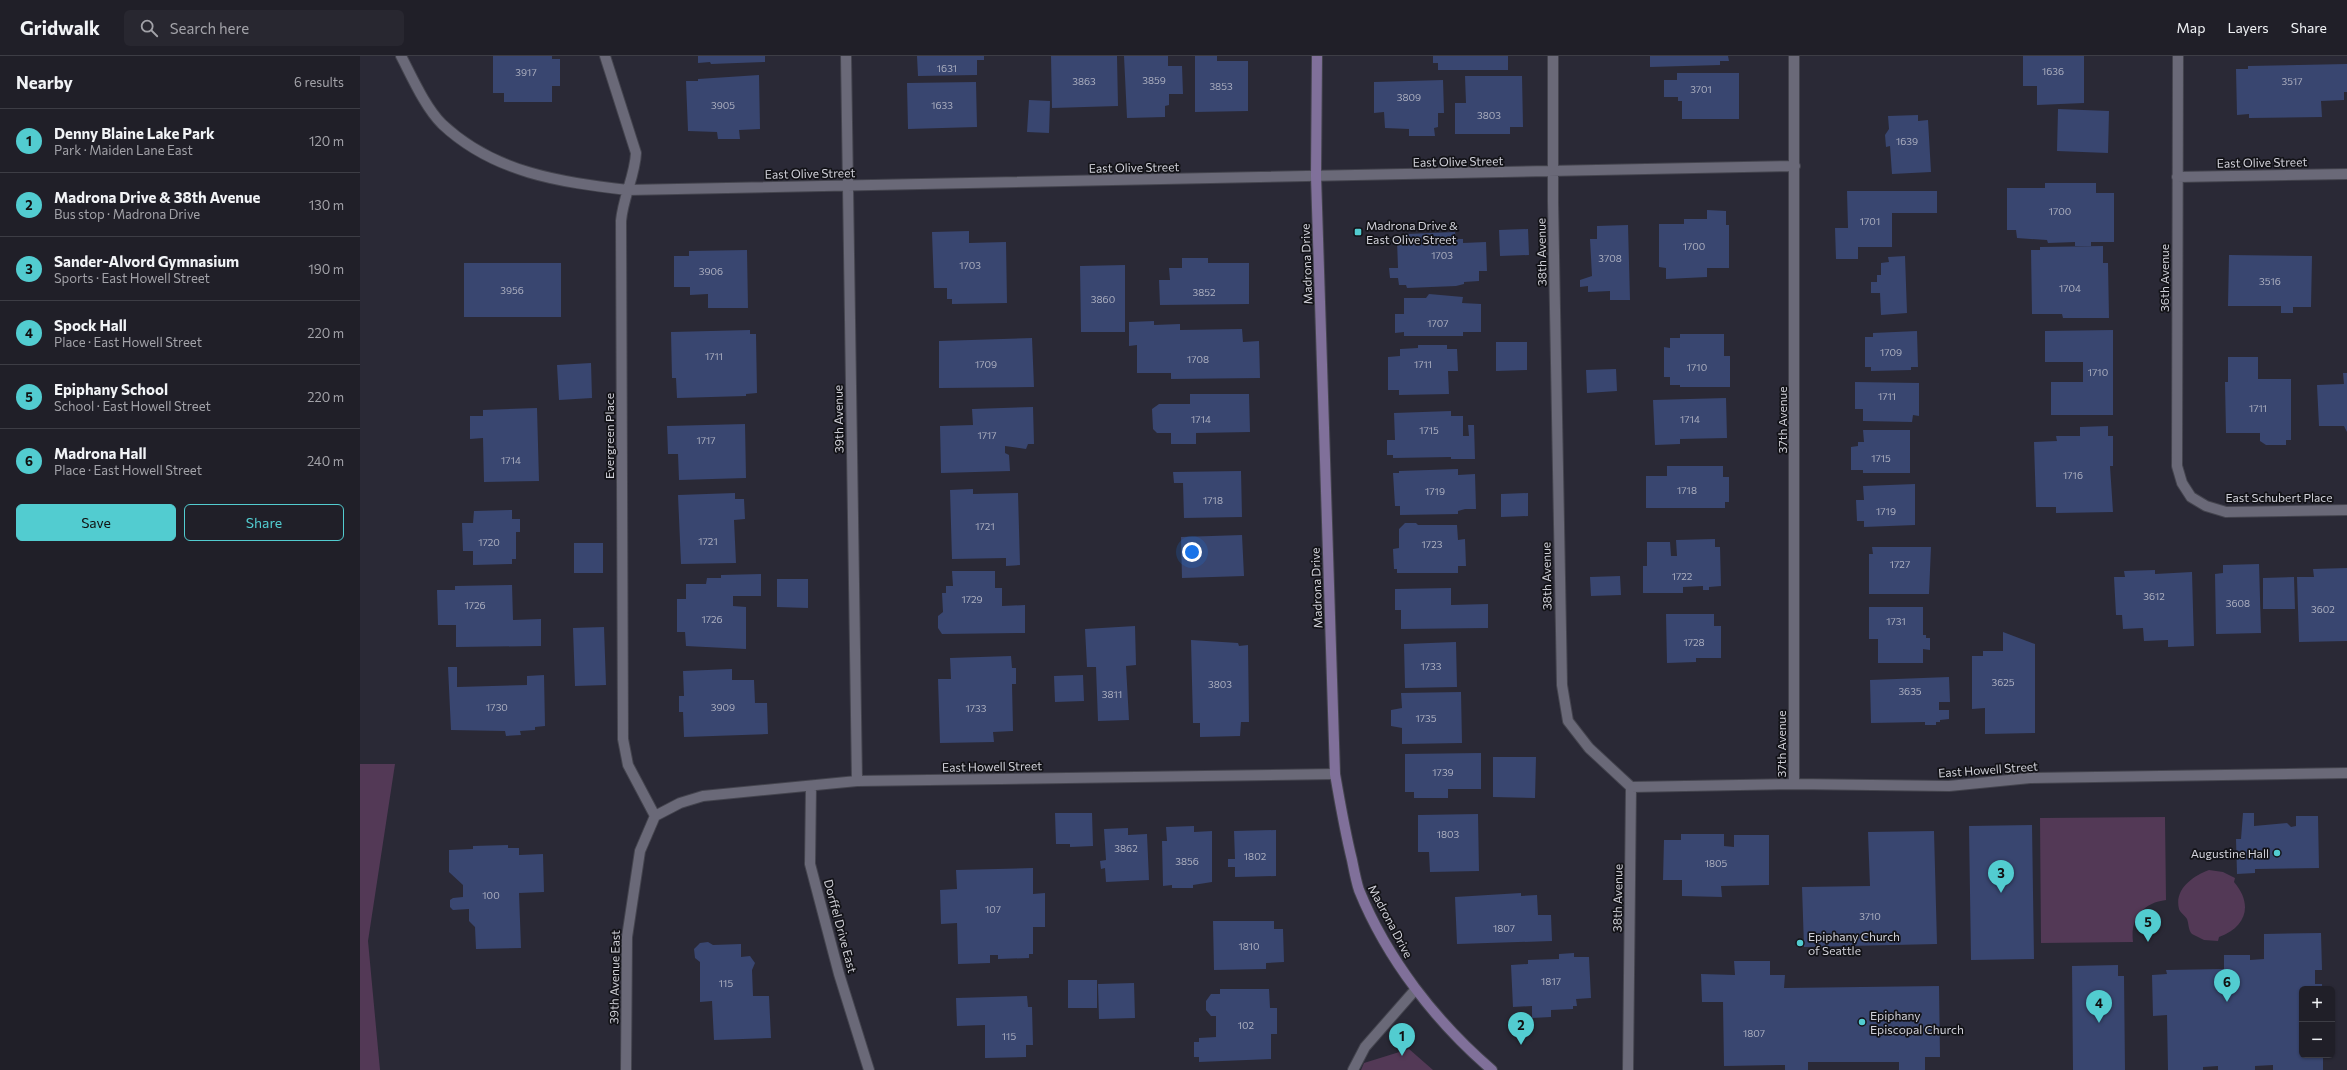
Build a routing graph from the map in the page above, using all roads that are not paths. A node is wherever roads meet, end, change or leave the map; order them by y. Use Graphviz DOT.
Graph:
graph roads {
  1 [pos="401,56"];
  2 [pos="605,56"];
  3 [pos="846,56"];
  4 [pos="1317,56"];
  5 [pos="1553,56"];
  6 [pos="1794,56"];
  7 [pos="2178,56"];
  8 [pos="1795,166"];
  9 [pos="1553,172"];
  10 [pos="2347,174"];
  11 [pos="1316,176"];
  12 [pos="2177,177"];
  13 [pos="847,186"];
  14 [pos="628,190"];
  15 [pos="2191,497"];
  16 [pos="2347,510"];
  17 [pos="2347,773"];
  18 [pos="1335,774"];
  19 [pos="857,782"];
  20 [pos="1794,784"];
  21 [pos="811,786"];
  22 [pos="1632,787"];
  23 [pos="655,816"];
  24 [pos="1415,990"];
  25 [pos="626,1070"];
  26 [pos="868,1070"];
  27 [pos="1353,1070"];
  28 [pos="1492,1070"];
  29 [pos="1628,1070"];
  1 -- 14 [label="street, East Olive Street"];
  2 -- 14 [label="street, Evergreen Place"];
  3 -- 13 [label="street, 39th Avenue"];
  4 -- 11 [label="street, Madrona Drive"];
  5 -- 9 [label="street, 38th Avenue"];
  6 -- 8 [label="street, 37th Avenue"];
  7 -- 12 [label="street, 36th Avenue"];
  8 -- 9 [label="street, East Olive Street"];
  8 -- 20 [label="street, 37th Avenue"];
  9 -- 11 [label="street, East Olive Street"];
  9 -- 22 [label="street, 38th Avenue"];
  10 -- 12 [label="street, East Olive Street"];
  11 -- 13 [label="street, East Olive Street"];
  11 -- 18 [label="street, Madrona Drive"];
  12 -- 15 [label="street, 36th Avenue"];
  13 -- 14 [label="street, East Olive Street"];
  13 -- 19 [label="street, 39th Avenue"];
  14 -- 23 [label="street, Evergreen Place"];
  15 -- 16 [label="street, East Schubert Place"];
  17 -- 20 [label="street, East Howell Street"];
  18 -- 19 [label="street, East Howell Street"];
  18 -- 24 [label="street, Madrona Drive"];
  19 -- 21 [label="street, East Howell Street"];
  20 -- 22 [label="street, East Howell Street"];
  21 -- 23 [label="street, East Howell Street"];
  21 -- 26 [label="street, Dorffel Drive East"];
  22 -- 29 [label="street, 38th Avenue"];
  23 -- 25 [label="street, 39th Avenue East"];
  24 -- 27 [label="street"];
  24 -- 28 [label="street, Madrona Drive"];
}
